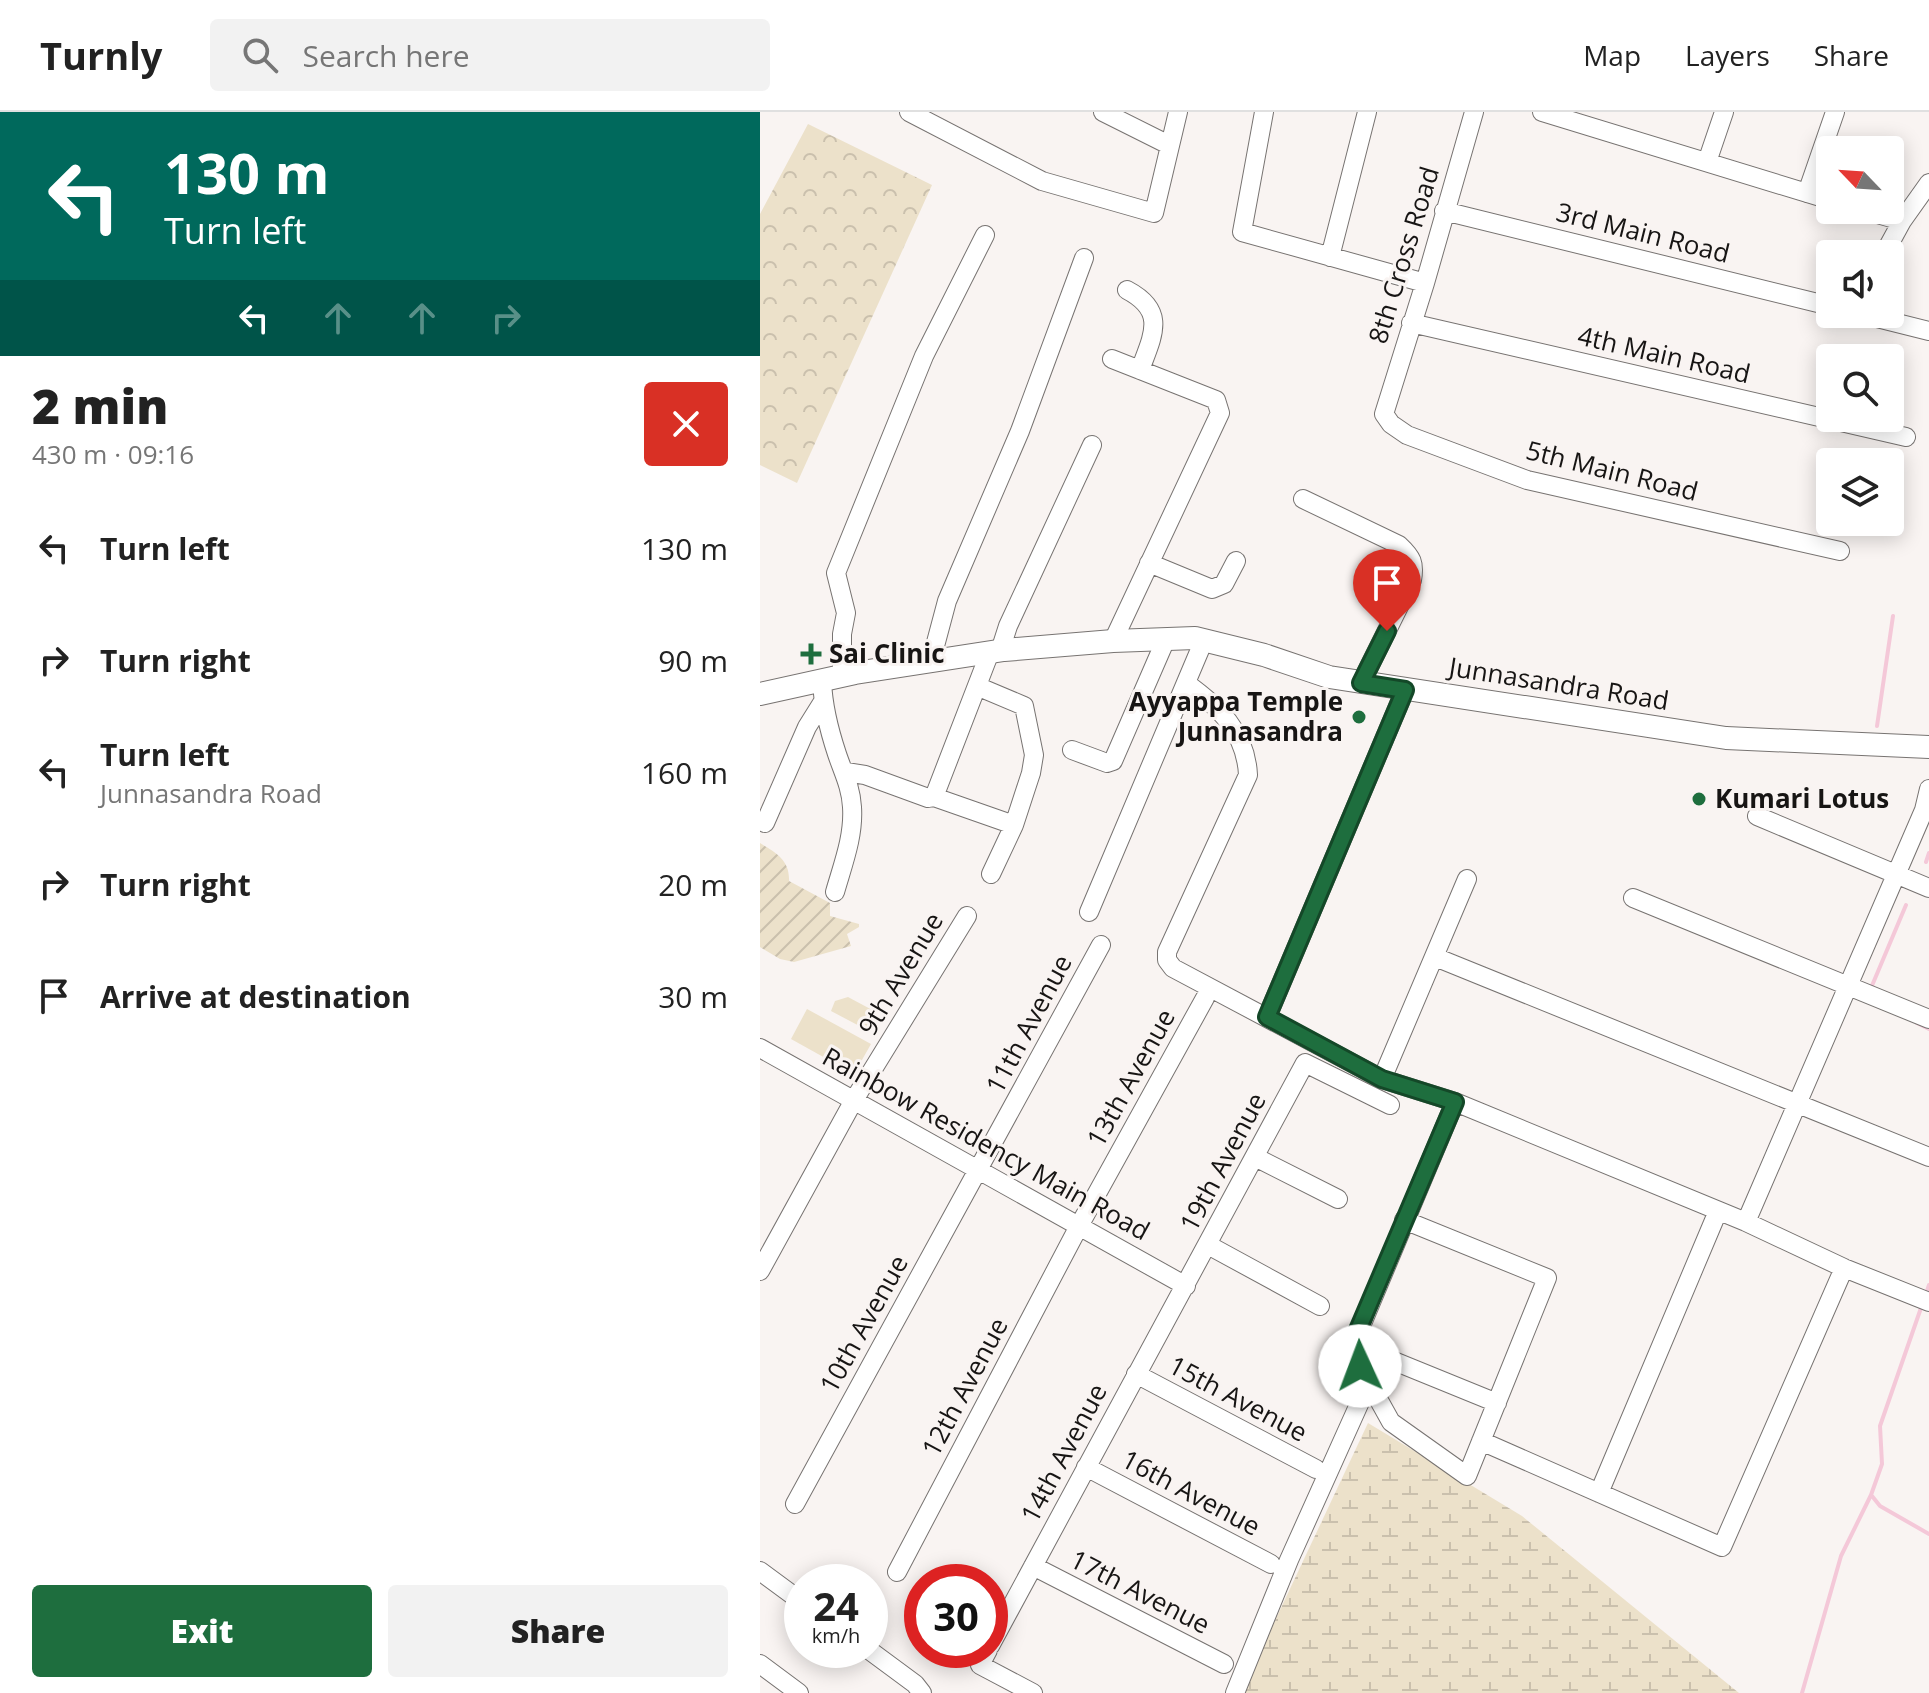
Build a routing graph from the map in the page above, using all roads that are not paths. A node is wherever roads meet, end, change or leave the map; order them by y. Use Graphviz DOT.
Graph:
graph roads {
  1 [pos="909,112"];
  2 [pos="1103,112"];
  3 [pos="1178,112"];
  4 [pos="1264,112"];
  5 [pos="1367,112"];
  6 [pos="1474,112"];
  7 [pos="1542,112"];
  8 [pos="1724,112"];
  9 [pos="1835,112"];
  10 [pos="1600,120"];
  11 [pos="1169,145"];
  12 [pos="1707,162"];
  13 [pos="1929,183"];
  14 [pos="1807,193"];
  15 [pos="1816,196"];
  16 [pos="1444,211"];
  17 [pos="1904,218"];
  18 [pos="985,235"];
  19 [pos="1330,257"];
  20 [pos="1084,258"];
  21 [pos="1425,283"];
  22 [pos="1127,290"];
  23 [pos="1816,303"];
  24 [pos="1411,323"];
  25 [pos="1904,325"];
  26 [pos="1929,331"];
  27 [pos="1112,359"];
  28 [pos="1140,370"];
  29 [pos="1384,414"];
  30 [pos="1906,437"];
  31 [pos="1092,445"];
  32 [pos="1303,499"];
  33 [pos="1840,551"];
  34 [pos="1236,561"];
  35 [pos="1149,563"];
  36 [pos="1166,639"];
  37 [pos="1204,640"];
  38 [pos="1113,641"];
  39 [pos="995,652"];
  40 [pos="931,661"];
  41 [pos="1186,683"];
  42 [pos="1361,683"];
  43 [pos="829,687"];
  44 [pos="979,687"];
  45 [pos="1405,690"];
  46 [pos="760,694"];
  47 [pos="1928,748"];
  48 [pos="1072,750"];
  49 [pos="846,772"];
  50 [pos="1929,789"];
  51 [pos="934,797"];
  52 [pos="1757,816"];
  53 [pos="765,823"];
  54 [pos="1014,825"];
  55 [pos="1896,873"];
  56 [pos="991,874"];
  57 [pos="1467,879"];
  58 [pos="1929,888"];
  59 [pos="835,892"];
  60 [pos="1633,898"];
  61 [pos="1089,912"];
  62 [pos="967,916"];
  63 [pos="1101,945"];
  64 [pos="1435,957"];
  65 [pos="1847,984"];
  66 [pos="1205,998"];
  67 [pos="1267,1017"];
  68 [pos="1929,1019"];
  69 [pos="760,1048"];
  70 [pos="1382,1079"];
  71 [pos="854,1100"];
  72 [pos="1455,1102"];
  73 [pos="1797,1102"];
  74 [pos="1390,1105"];
  75 [pos="1255,1157"];
  76 [pos="1929,1157"];
  77 [pos="980,1171"];
  78 [pos="1338,1199"];
  79 [pos="1718,1211"];
  80 [pos="1404,1220"];
  81 [pos="1746,1222"];
  82 [pos="1079,1226"];
  83 [pos="1208,1245"];
  84 [pos="1844,1268"];
  85 [pos="760,1271"];
  86 [pos="1186,1286"];
  87 [pos="1923,1300"];
  88 [pos="1320,1306"];
  89 [pos="1352,1344"];
  90 [pos="1136,1374"];
  91 [pos="1369,1382"];
  92 [pos="1497,1403"];
  93 [pos="1481,1441"];
  94 [pos="1086,1467"];
  95 [pos="1316,1469"];
  96 [pos="1599,1493"];
  97 [pos="795,1504"];
  98 [pos="1271,1564"];
  99 [pos="1033,1566"];
  100 [pos="760,1571"];
  101 [pos="897,1572"];
  102 [pos="784,1589"];
  103 [pos="1008,1612"];
  104 [pos="760,1664"];
  105 [pos="1224,1664"];
  106 [pos="888,1667"];
  107 [pos="1004,1668"];
  108 [pos="915,1690"];
  109 [pos="799,1693"];
  110 [pos="1033,1693"];
  111 [pos="1235,1693"];
  1 -- 11 [label="street"];
  2 -- 11 [label="street"];
  3 -- 11 [label="street"];
  4 -- 19 [label="street"];
  5 -- 19 [label="street"];
  6 -- 16 [label="street, 8th Cross Road"];
  7 -- 10 [label="street"];
  8 -- 12 [label="street"];
  9 -- 14 [label="street"];
  10 -- 12 [label="street"];
  12 -- 14 [label="street"];
  13 -- 17 [label="street"];
  14 -- 15 [label="street"];
  16 -- 21 [label="street, 8th Cross Road"];
  16 -- 23 [label="street, 3rd Main Road"];
  18 -- 43 [label="street"];
  19 -- 21 [label="street"];
  20 -- 40 [label="street"];
  21 -- 24 [label="street, 8th Cross Road"];
  22 -- 28 [label="street"];
  24 -- 29 [label="street, 8th Cross Road"];
  24 -- 30 [label="street, 4th Main Road"];
  25 -- 26 [label="street"];
  27 -- 28 [label="street"];
  28 -- 35 [label="street"];
  29 -- 33 [label="street, 5th Main Road"];
  31 -- 39 [label="street"];
  32 -- 42 [label="street"];
  34 -- 35 [label="street"];
  35 -- 38 [label="street"];
  36 -- 37 [label="street, Junnasandra Road"];
  36 -- 38 [label="street, Junnasandra Road"];
  36 -- 48 [label="street"];
  37 -- 41 [label="street"];
  37 -- 42 [label="street, Junnasandra Road"];
  38 -- 39 [label="street, Junnasandra Road"];
  39 -- 40 [label="street, Junnasandra Road"];
  39 -- 44 [label="street"];
  40 -- 43 [label="street, Junnasandra Road"];
  41 -- 61 [label="street"];
  41 -- 67 [label="street"];
  42 -- 45 [label="street, Junnasandra Road"];
  43 -- 46 [label="street, Junnasandra Road"];
  43 -- 49 [label="street"];
  43 -- 53 [label="street"];
  44 -- 51 [label="street"];
  44 -- 54 [label="street"];
  45 -- 47 [label="street, Junnasandra Road"];
  45 -- 67 [label="street"];
  49 -- 51 [label="street"];
  49 -- 59 [label="street"];
  50 -- 55 [label="street"];
  51 -- 54 [label="street"];
  52 -- 55 [label="street"];
  54 -- 56 [label="street"];
  55 -- 58 [label="street"];
  55 -- 65 [label="street"];
  57 -- 64 [label="street"];
  60 -- 65 [label="street"];
  62 -- 71 [label="street, 9th Avenue"];
  63 -- 77 [label="street, 11th Avenue"];
  64 -- 70 [label="street"];
  64 -- 73 [label="street"];
  65 -- 68 [label="street"];
  65 -- 73 [label="street"];
  66 -- 82 [label="street, 13th Avenue"];
  67 -- 70 [label="street"];
  69 -- 71 [label="street, Rainbow Residency Main Road"];
  70 -- 72 [label="street"];
  71 -- 77 [label="street, Rainbow Residency Main Road"];
  71 -- 85 [label="street, 9th Avenue"];
  72 -- 79 [label="street"];
  72 -- 80 [label="street"];
  73 -- 76 [label="street"];
  73 -- 81 [label="street"];
  74 -- 75 [label="street, 19th Avenue"];
  75 -- 78 [label="street"];
  75 -- 83 [label="street, 19th Avenue"];
  77 -- 82 [label="street, Rainbow Residency Main Road"];
  77 -- 97 [label="street, 10th Avenue"];
  79 -- 81 [label="street"];
  79 -- 96 [label="street"];
  80 -- 89 [label="street"];
  80 -- 92 [label="street"];
  81 -- 84 [label="street"];
  82 -- 86 [label="street, Rainbow Residency Main Road"];
  82 -- 101 [label="street, 12th Avenue"];
  83 -- 86 [label="street, 19th Avenue"];
  83 -- 88 [label="street"];
  84 -- 87 [label="street"];
  84 -- 96 [label="street"];
  86 -- 90 [label="street, 14th Avenue"];
  89 -- 91 [label="street"];
  89 -- 92 [label="street"];
  90 -- 94 [label="street, 14th Avenue"];
  90 -- 95 [label="street, 15th Avenue"];
  91 -- 93 [label="street"];
  91 -- 111 [label="street"];
  92 -- 93 [label="street"];
  93 -- 96 [label="street"];
  94 -- 98 [label="street, 16th Avenue"];
  94 -- 99 [label="street, 14th Avenue"];
  99 -- 103 [label="street, 14th Avenue"];
  99 -- 105 [label="street, 17th Avenue"];
  100 -- 102 [label="street"];
  104 -- 109 [label="street"];
  106 -- 108 [label="street"];
  107 -- 110 [label="street"];
}
